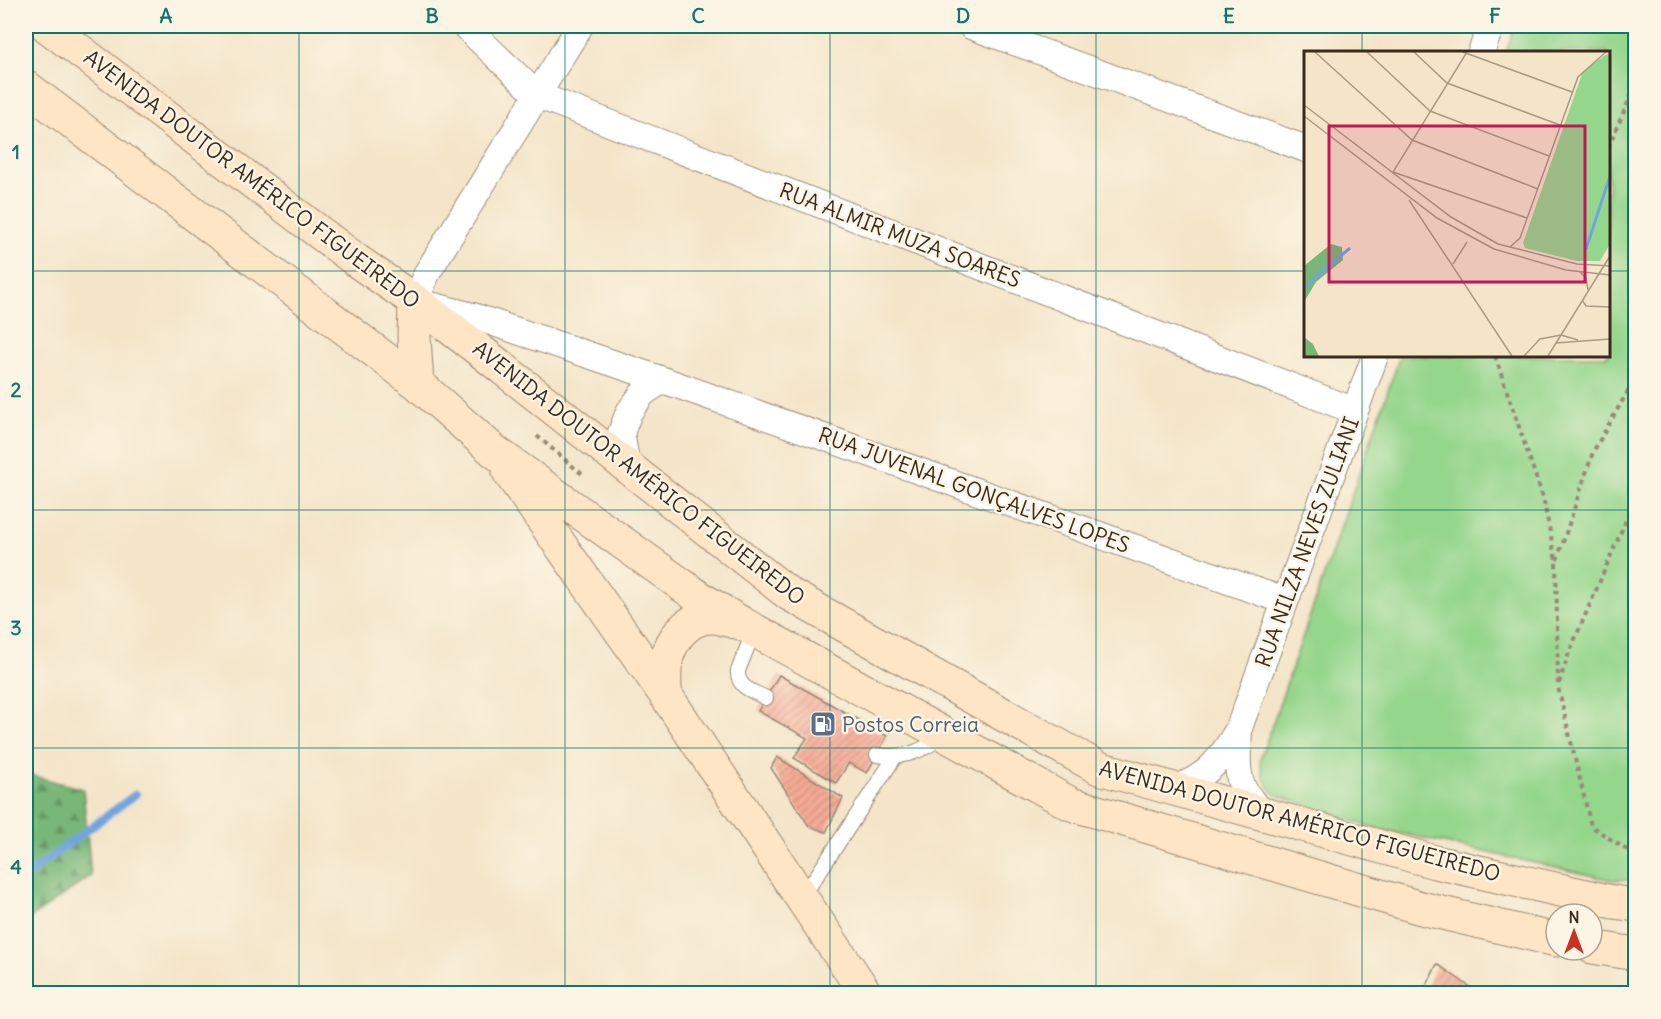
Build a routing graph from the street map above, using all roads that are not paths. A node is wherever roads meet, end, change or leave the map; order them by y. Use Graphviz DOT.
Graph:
graph roads {
  1 [pos="47,26"];
  2 [pos="465,26"];
  3 [pos="580,26"];
  4 [pos="971,26"];
  5 [pos="1491,26"];
  6 [pos="1482,51"];
  7 [pos="26,87"];
  8 [pos="537,94"];
  9 [pos="1304,149"];
  10 [pos="415,301"];
  11 [pos="1375,357"];
  12 [pos="663,380"];
  13 [pos="417,383"];
  14 [pos="1355,411"];
  15 [pos="494,451"];
  16 [pos="627,465"];
  17 [pos="1285,601"];
  18 [pos="749,627"];
  19 [pos="665,694"];
  20 [pos="766,698"];
  21 [pos="1239,728"];
  22 [pos="947,735"];
  23 [pos="877,755"];
  24 [pos="895,757"];
  25 [pos="1172,789"];
  26 [pos="1261,814"];
  27 [pos="802,898"];
  28 [pos="1635,905"];
  29 [pos="1544,937"];
  30 [pos="1604,949"];
  31 [pos="1632,955"];
  32 [pos="866,993"];
  1 -- 10 [label="main road, AVENIDA DOUTOR AMÉRICO FIGUEIREDO"];
  2 -- 8 [label="street, RUA ALMIR MUZA SOARES"];
  3 -- 8 [label="street"];
  4 -- 9 [label="street"];
  5 -- 6 [label="street"];
  7 -- 13 [label="main road, AVENIDA DOUTOR AMÉRICO FIGUEIREDO"];
  8 -- 10 [label="street"];
  8 -- 14 [label="street, RUA ALMIR MUZA SOARES"];
  10 -- 12 [label="street, RUA JUVENAL GONÇALVES LOPES"];
  10 -- 13 [label="main road"];
  10 -- 16 [label="main road, AVENIDA DOUTOR AMÉRICO FIGUEIREDO"];
  11 -- 14 [label="street, RUA NILZA NEVES ZULIANI"];
  12 -- 16 [label="street"];
  12 -- 17 [label="street, RUA JUVENAL GONÇALVES LOPES"];
  13 -- 15 [label="main road, AVENIDA DOUTOR AMÉRICO FIGUEIREDO"];
  14 -- 17 [label="street, RUA NILZA NEVES ZULIANI"];
  15 -- 18 [label="main road, AVENIDA DOUTOR AMÉRICO FIGUEIREDO"];
  15 -- 19 [label="main road"];
  16 -- 25 [label="main road, AVENIDA DOUTOR AMÉRICO FIGUEIREDO"];
  17 -- 21 [label="street, RUA NILZA NEVES ZULIANI"];
  18 -- 19 [label="main road"];
  18 -- 20 [label="lane"];
  18 -- 22 [label="main road, AVENIDA DOUTOR AMÉRICO FIGUEIREDO"];
  19 -- 27 [label="main road"];
  21 -- 25 [label="street, RUA NILZA NEVES ZULIANI"];
  21 -- 26 [label="street, RUA NILZA NEVES ZULIANI"];
  22 -- 24 [label="lane"];
  22 -- 29 [label="main road, AVENIDA DOUTOR AMÉRICO FIGUEIREDO"];
  23 -- 24 [label="lane"];
  24 -- 27 [label="lane"];
  25 -- 26 [label="main road, AVENIDA DOUTOR AMÉRICO FIGUEIREDO"];
  26 -- 28 [label="main road, AVENIDA DOUTOR AMÉRICO FIGUEIREDO"];
  27 -- 32 [label="main road"];
  30 -- 31 [label="main road"];
}
